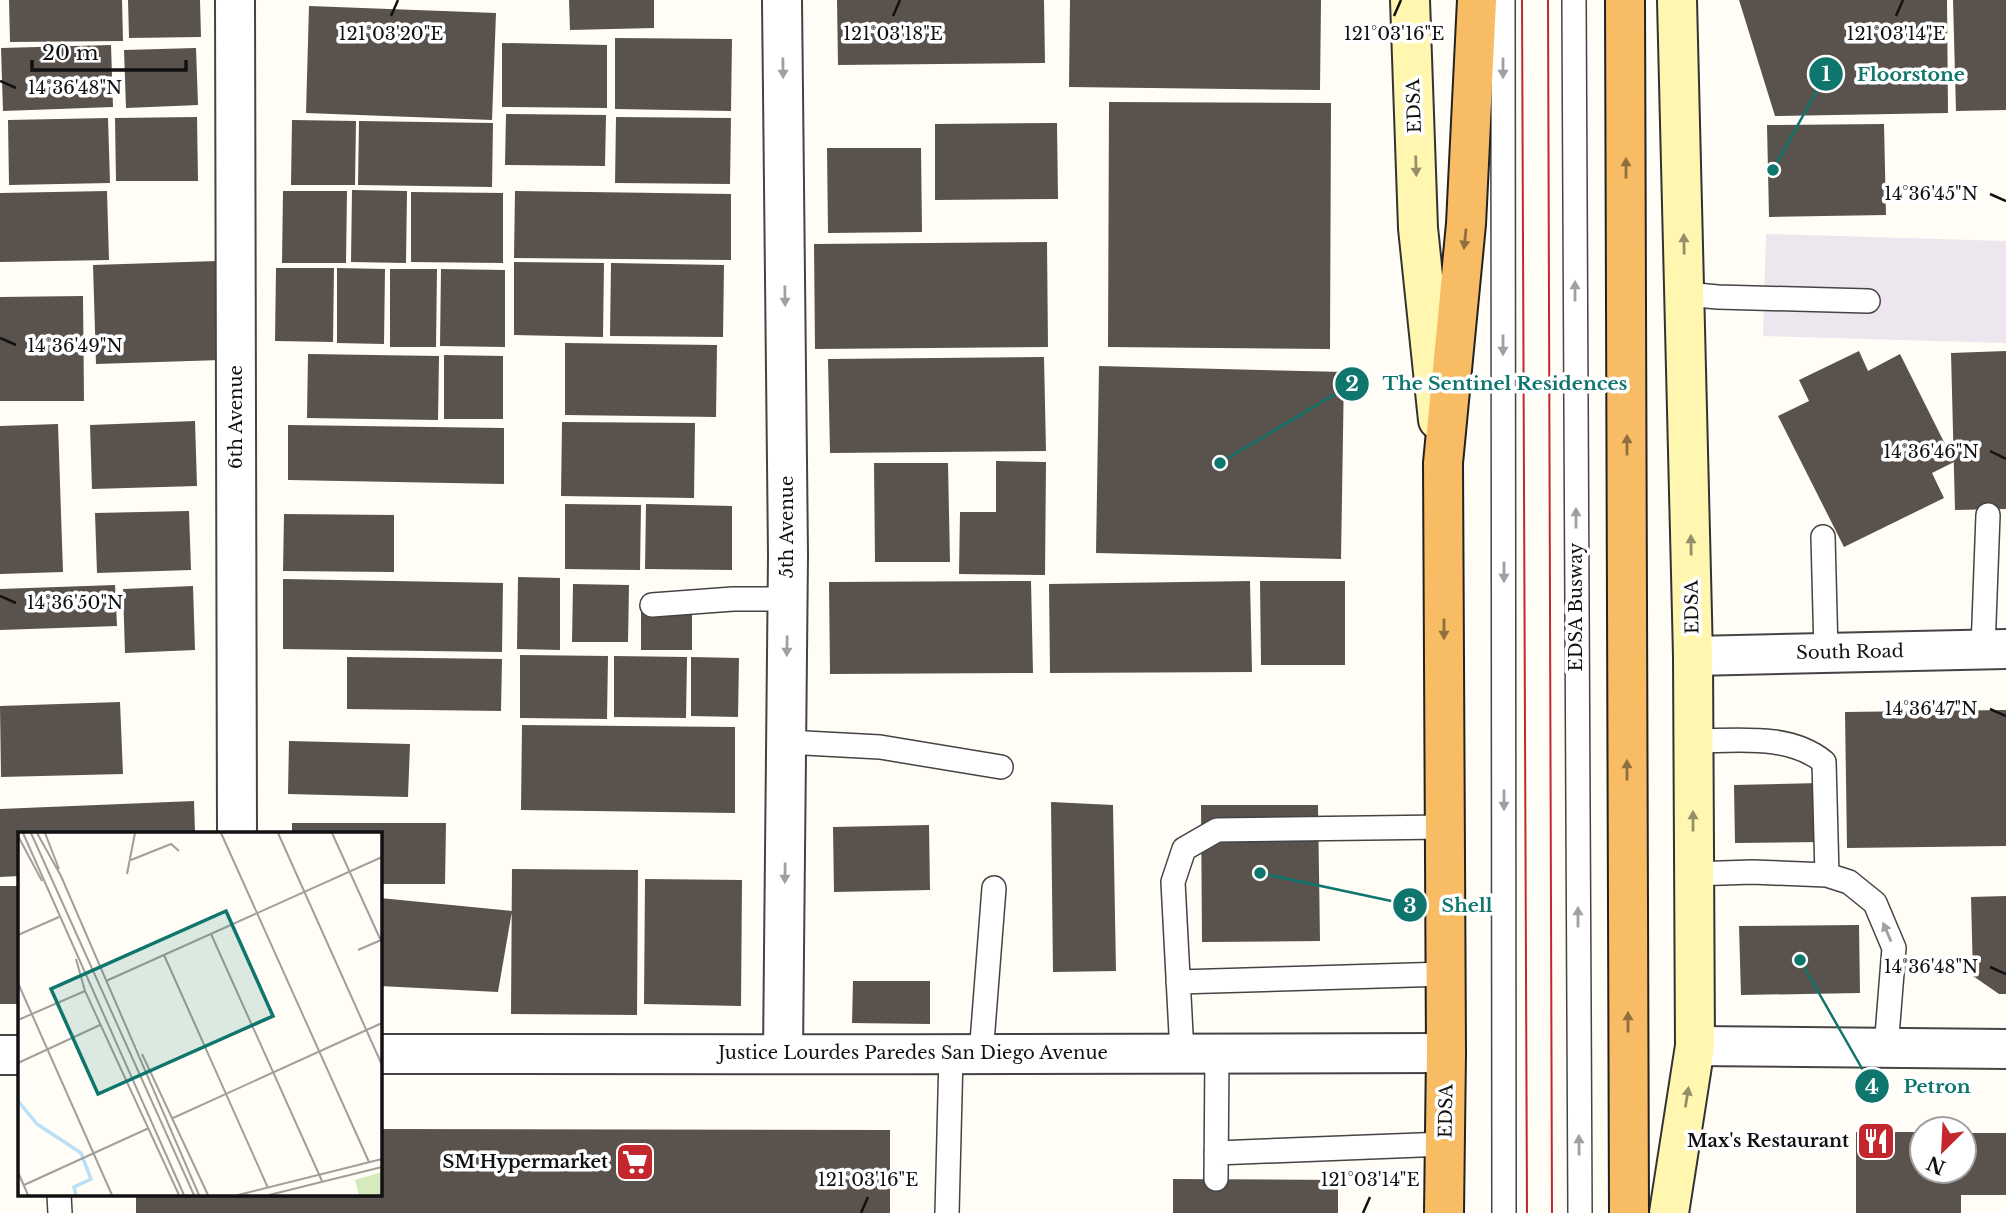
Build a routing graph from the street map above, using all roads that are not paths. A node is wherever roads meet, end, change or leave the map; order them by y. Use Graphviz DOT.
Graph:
graph roads {
  1 [pos="235,0"];
  2 [pos="782,0"];
  3 [pos="1410,0"];
  4 [pos="1478,0"];
  5 [pos="1503,0"];
  6 [pos="1574,0"];
  7 [pos="1625,0"];
  8 [pos="1677,0"];
  9 [pos="1685,293"];
  10 [pos="1868,301"];
  11 [pos="1443,463"];
  12 [pos="1988,515"];
  13 [pos="1823,537"];
  14 [pos="788,599"];
  15 [pos="652,604"];
  16 [pos="1995,649"];
  17 [pos="1826,652"];
  18 [pos="1693,656"];
  19 [pos="1693,741"];
  20 [pos="786,742"];
  21 [pos="1002,767"];
  22 [pos="1446,827"];
  23 [pos="237,832"];
  24 [pos="1693,874"];
  25 [pos="1827,875"];
  26 [pos="994,888"];
  27 [pos="1446,974"];
  28 [pos="1178,982"];
  29 [pos="1695,1046"];
  30 [pos="1886,1048"];
  31 [pos="2006,1049"];
  32 [pos="783,1053"];
  33 [pos="1200,1053"];
  34 [pos="1446,1053"];
  35 [pos="382,1054"];
  36 [pos="0,1055"];
  37 [pos="18,1055"];
  38 [pos="966,1055"];
  39 [pos="1445,1144"];
  40 [pos="1216,1153"];
  41 [pos="1216,1179"];
  42 [pos="947,1213"];
  43 [pos="1444,1213"];
  44 [pos="1504,1213"];
  45 [pos="1580,1213"];
  46 [pos="1629,1213"];
  47 [pos="1669,1213"];
  1 -- 23 [label="street, 6th Avenue"];
  2 -- 14 [label="street, 5th Avenue, one-way"];
  3 -- 11 [label="main road, EDSA, one-way"];
  4 -- 11 [label="highway, EDSA, one-way"];
  5 -- 44 [label="lane, one-way"];
  45 -- 6 [label="lane, EDSA Busway, one-way"];
  46 -- 7 [label="highway, one-way"];
  9 -- 8 [label="main road, EDSA, one-way"];
  9 -- 10 [label="lane"];
  18 -- 9 [label="main road, EDSA, one-way"];
  11 -- 22 [label="highway, EDSA, one-way"];
  12 -- 16 [label="lane"];
  13 -- 17 [label="lane"];
  14 -- 15 [label="lane"];
  14 -- 20 [label="street, 5th Avenue, one-way"];
  16 -- 17 [label="street, South Road"];
  17 -- 18 [label="street, South Road"];
  18 -- 19 [label="main road, EDSA"];
  24 -- 19 [label="main road, EDSA, one-way"];
  19 -- 25 [label="lane"];
  20 -- 21 [label="lane"];
  20 -- 32 [label="street, 5th Avenue, one-way"];
  22 -- 27 [label="highway, EDSA"];
  22 -- 28 [label="lane"];
  24 -- 25 [label="lane"];
  24 -- 29 [label="main road, EDSA"];
  30 -- 25 [label="lane, one-way"];
  26 -- 38 [label="lane"];
  27 -- 28 [label="lane"];
  27 -- 34 [label="highway, EDSA"];
  28 -- 33 [label="lane"];
  29 -- 30 [label="street"];
  47 -- 29 [label="main road, EDSA, one-way"];
  30 -- 31 [label="street"];
  32 -- 35 [label="street, Justice Lourdes Paredes San Diego Avenue"];
  32 -- 38 [label="street, Justice Lourdes Paredes San Diego Avenue"];
  33 -- 34 [label="street, Justice Lourdes Paredes San Diego Avenue"];
  33 -- 38 [label="street, Justice Lourdes Paredes San Diego Avenue"];
  33 -- 40 [label="lane"];
  34 -- 39 [label="highway, EDSA"];
  36 -- 37 [label="street"];
  38 -- 42 [label="lane"];
  39 -- 40 [label="lane"];
  39 -- 43 [label="highway, EDSA"];
  40 -- 41 [label="lane"];
}
